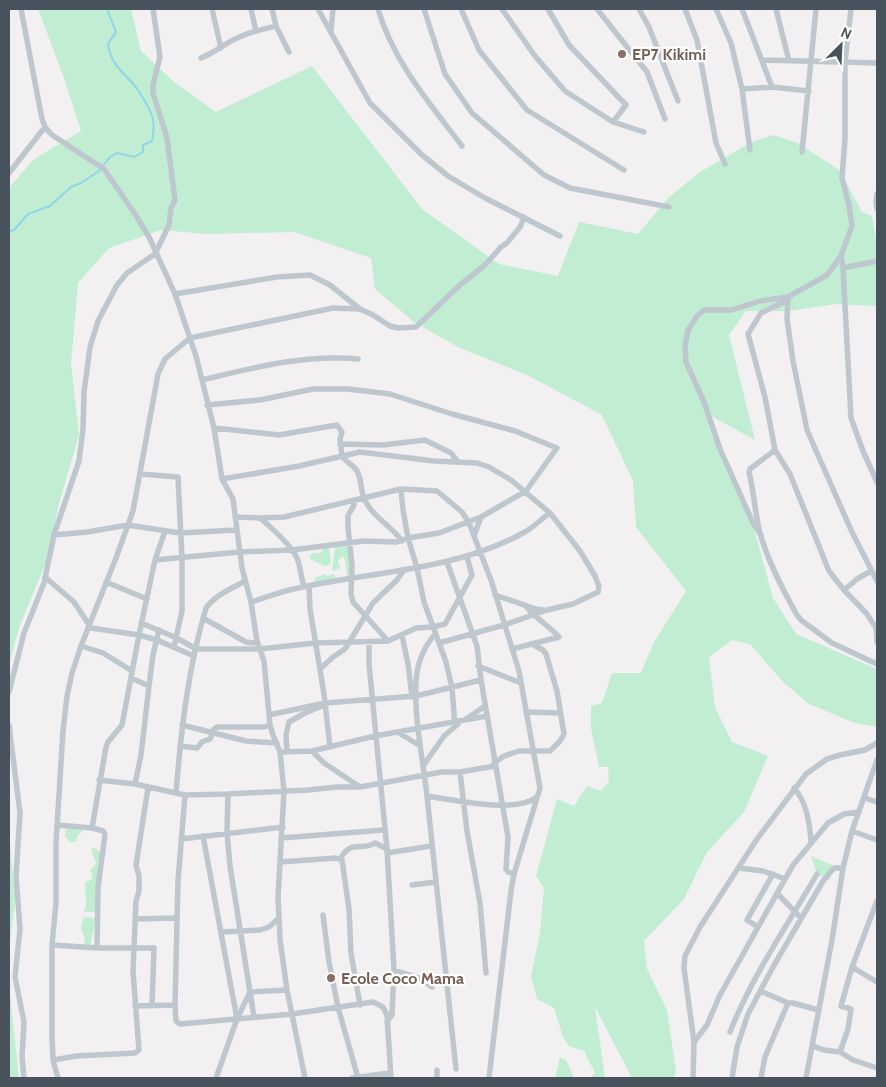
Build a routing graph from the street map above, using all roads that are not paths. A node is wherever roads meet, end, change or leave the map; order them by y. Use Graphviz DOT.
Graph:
graph roads {
  1 [pos="21,9"];
  2 [pos="153,9"];
  3 [pos="212,9"];
  4 [pos="251,9"];
  5 [pos="272,9"];
  6 [pos="318,9"];
  7 [pos="333,9"];
  8 [pos="378,9"];
  9 [pos="424,9"];
  10 [pos="461,9"];
  11 [pos="502,9"];
  12 [pos="548,9"];
  13 [pos="597,9"];
  14 [pos="639,9"];
  15 [pos="685,9"];
  16 [pos="716,9"];
  17 [pos="742,9"];
  18 [pos="776,9"];
  19 [pos="816,9"];
  20 [pos="851,9"];
  21 [pos="276,26"];
  22 [pos="331,30"];
  23 [pos="256,31"];
  24 [pos="221,48"];
  25 [pos="289,52"];
  26 [pos="201,58"];
  27 [pos="763,60"];
  28 [pos="789,61"];
  29 [pos="812,61"];
  30 [pos="845,62"];
  31 [pos="877,64"];
  32 [pos="772,87"];
  33 [pos="742,89"];
  34 [pos="808,92"];
  35 [pos="678,101"];
  36 [pos="666,119"];
  37 [pos="613,122"];
  38 [pos="45,127"];
  39 [pos="644,132"];
  40 [pos="462,146"];
  41 [pos="750,150"];
  42 [pos="802,152"];
  43 [pos="725,164"];
  44 [pos="624,170"];
  45 [pos="9,173"];
  46 [pos="877,194"];
  47 [pos="669,207"];
  48 [pos="877,209"];
  49 [pos="524,217"];
  50 [pos="560,236"];
  51 [pos="155,254"];
  52 [pos="841,256"];
  53 [pos="877,261"];
  54 [pos="843,268"];
  55 [pos="174,294"];
  56 [pos="788,298"];
  57 [pos="360,309"];
  58 [pos="190,338"];
  59 [pos="358,359"];
  60 [pos="202,380"];
  61 [pos="207,405"];
  62 [pos="214,428"];
  63 [pos="340,444"];
  64 [pos="775,450"];
  65 [pos="342,456"];
  66 [pos="458,462"];
  67 [pos="140,474"];
  68 [pos="222,479"];
  69 [pos="877,482"];
  70 [pos="401,490"];
  71 [pos="526,491"];
  72 [pos="364,498"];
  73 [pos="354,501"];
  74 [pos="550,513"];
  75 [pos="235,517"];
  76 [pos="481,517"];
  77 [pos="260,518"];
  78 [pos="469,523"];
  79 [pos="128,525"];
  80 [pos="236,530"];
  81 [pos="165,531"];
  82 [pos="180,533"];
  83 [pos="54,535"];
  84 [pos="761,535"];
  85 [pos="474,536"];
  86 [pos="405,540"];
  87 [pos="350,544"];
  88 [pos="292,550"];
  89 [pos="239,552"];
  90 [pos="480,552"];
  91 [pos="467,557"];
  92 [pos="182,558"];
  93 [pos="155,560"];
  94 [pos="447,562"];
  95 [pos="417,568"];
  96 [pos="404,570"];
  97 [pos="871,571"];
  98 [pos="45,577"];
  99 [pos="352,579"];
  100 [pos="245,581"];
  101 [pos="877,581"];
  102 [pos="106,582"];
  103 [pos="307,586"];
  104 [pos="844,590"];
  105 [pos="494,595"];
  106 [pos="459,597"];
  107 [pos="147,599"];
  108 [pos="251,602"];
  109 [pos="526,606"];
  110 [pos="547,610"];
  111 [pos="533,615"];
  112 [pos="366,617"];
  113 [pos="203,618"];
  114 [pos="141,623"];
  115 [pos="89,624"];
  116 [pos="504,625"];
  117 [pos="877,628"];
  118 [pos="159,630"];
  119 [pos="434,631"];
  120 [pos="472,633"];
  121 [pos="139,635"];
  122 [pos="402,635"];
  123 [pos="177,638"];
  124 [pos="157,640"];
  125 [pos="257,640"];
  126 [pos="388,641"];
  127 [pos="349,642"];
  128 [pos="369,642"];
  129 [pos="877,642"];
  130 [pos="315,643"];
  131 [pos="439,644"];
  132 [pos="532,644"];
  133 [pos="81,646"];
  134 [pos="174,647"];
  135 [pos="260,649"];
  136 [pos="512,649"];
  137 [pos="195,652"];
  138 [pos="877,664"];
  139 [pos="478,666"];
  140 [pos="320,669"];
  141 [pos="131,675"];
  142 [pos="480,680"];
  143 [pos="521,683"];
  144 [pos="149,686"];
  145 [pos="452,688"];
  146 [pos="9,692"];
  147 [pos="414,696"];
  148 [pos="372,698"];
  149 [pos="324,703"];
  150 [pos="485,706"];
  151 [pos="526,712"];
  152 [pos="560,713"];
  153 [pos="269,715"];
  154 [pos="487,716"];
  155 [pos="462,721"];
  156 [pos="9,725"];
  157 [pos="182,725"];
  158 [pos="270,725"];
  159 [pos="455,725"];
  160 [pos="418,728"];
  161 [pos="212,732"];
  162 [pos="397,732"];
  163 [pos="375,736"];
  164 [pos="276,743"];
  165 [pos="877,743"];
  166 [pos="419,745"];
  167 [pos="180,746"];
  168 [pos="330,747"];
  169 [pos="312,751"];
  170 [pos="533,751"];
  171 [pos="284,752"];
  172 [pos="877,760"];
  173 [pos="495,765"];
  174 [pos="423,766"];
  175 [pos="876,769"];
  176 [pos="460,772"];
  177 [pos="424,775"];
  178 [pos="99,780"];
  179 [pos="135,784"];
  180 [pos="380,784"];
  181 [pos="360,787"];
  182 [pos="148,788"];
  183 [pos="794,788"];
  184 [pos="284,791"];
  185 [pos="176,794"];
  186 [pos="228,794"];
  187 [pos="185,795"];
  188 [pos="427,796"];
  189 [pos="538,797"];
  190 [pos="865,798"];
  191 [pos="464,801"];
  192 [pos="877,802"];
  193 [pos="502,805"];
  194 [pos="860,812"];
  195 [pos="57,826"];
  196 [pos="283,827"];
  197 [pos="92,828"];
  198 [pos="384,830"];
  199 [pos="852,831"];
  200 [pos="227,833"];
  201 [pos="203,836"];
  202 [pos="281,838"];
  203 [pos="182,839"];
  204 [pos="877,840"];
  205 [pos="811,842"];
  206 [pos="431,846"];
  207 [pos="387,851"];
  208 [pos="340,859"];
  209 [pos="280,862"];
  210 [pos="739,868"];
  211 [pos="843,868"];
  212 [pos="514,874"];
  213 [pos="773,874"];
  214 [pos="817,874"];
  215 [pos="785,880"];
  216 [pos="436,882"];
  217 [pos="412,885"];
  218 [pos="777,893"];
  219 [pos="877,901"];
  220 [pos="796,912"];
  221 [pos="323,915"];
  222 [pos="177,918"];
  223 [pos="279,918"];
  224 [pos="134,919"];
  225 [pos="800,919"];
  226 [pos="758,927"];
  227 [pos="241,931"];
  228 [pos="221,932"];
  229 [pos="52,945"];
  230 [pos="96,948"];
  231 [pos="133,948"];
  232 [pos="852,968"];
  233 [pos="394,970"];
  234 [pos="486,973"];
  235 [pos="877,982"];
  236 [pos="432,987"];
  237 [pos="287,990"];
  238 [pos="760,990"];
  239 [pos="250,992"];
  240 [pos="788,1003"];
  241 [pos="152,1005"];
  242 [pos="175,1005"];
  243 [pos="360,1005"];
  244 [pos="135,1006"];
  245 [pos="338,1008"];
  246 [pos="818,1010"];
  247 [pos="292,1014"];
  248 [pos="254,1017"];
  249 [pos="237,1019"];
  250 [pos="387,1022"];
  251 [pos="730,1032"];
  252 [pos="694,1042"];
  253 [pos="813,1046"];
  254 [pos="840,1052"];
  255 [pos="53,1060"];
  256 [pos="877,1068"];
  257 [pos="456,1069"];
  258 [pos="437,1070"];
  259 [pos="391,1076"];
  260 [pos="24,1078"];
  261 [pos="58,1078"];
  262 [pos="216,1078"];
  263 [pos="305,1078"];
  264 [pos="356,1078"];
  265 [pos="437,1078"];
  266 [pos="489,1078"];
  267 [pos="693,1078"];
  268 [pos="732,1078"];
  269 [pos="761,1078"];
  270 [pos="806,1078"];
  1 -- 38 [label="street"];
  2 -- 51 [label="street"];
  3 -- 24 [label="street"];
  4 -- 23 [label="street"];
  5 -- 21 [label="street"];
  6 -- 22 [label="street"];
  7 -- 22 [label="street"];
  8 -- 40 [label="street"];
  9 -- 47 [label="street"];
  10 -- 44 [label="street"];
  11 -- 37 [label="street"];
  12 -- 37 [label="street"];
  13 -- 36 [label="street"];
  14 -- 35 [label="street"];
  15 -- 43 [label="street"];
  16 -- 33 [label="street"];
  17 -- 27 [label="street"];
  18 -- 28 [label="street"];
  19 -- 29 [label="street"];
  20 -- 30 [label="street"];
  21 -- 23 [label="street"];
  21 -- 25 [label="street"];
  22 -- 49 [label="street"];
  23 -- 24 [label="street"];
  24 -- 26 [label="street"];
  27 -- 28 [label="street"];
  27 -- 32 [label="street"];
  28 -- 29 [label="street"];
  29 -- 30 [label="street"];
  29 -- 34 [label="street"];
  30 -- 31 [label="street"];
  30 -- 52 [label="street"];
  32 -- 33 [label="street"];
  32 -- 34 [label="street"];
  33 -- 41 [label="street"];
  34 -- 42 [label="street"];
  37 -- 39 [label="street"];
  38 -- 45 [label="street"];
  38 -- 51 [label="street"];
  46 -- 48 [label="street"];
  49 -- 50 [label="street"];
  49 -- 57 [label="street"];
  51 -- 55 [label="street"];
  51 -- 83 [label="street"];
  52 -- 54 [label="street"];
  52 -- 56 [label="street"];
  53 -- 54 [label="street"];
  54 -- 69 [label="street"];
  55 -- 57 [label="street"];
  55 -- 58 [label="street"];
  56 -- 64 [label="street"];
  56 -- 84 [label="street"];
  56 -- 97 [label="street"];
  57 -- 58 [label="street"];
  58 -- 60 [label="street"];
  58 -- 67 [label="street"];
  59 -- 60 [label="street"];
  60 -- 61 [label="street"];
  61 -- 62 [label="street"];
  61 -- 71 [label="street"];
  62 -- 63 [label="street"];
  62 -- 68 [label="street"];
  63 -- 65 [label="street"];
  63 -- 66 [label="street"];
  64 -- 84 [label="street"];
  64 -- 104 [label="street"];
  65 -- 66 [label="street"];
  65 -- 68 [label="street"];
  65 -- 72 [label="street"];
  66 -- 71 [label="street"];
  67 -- 79 [label="street"];
  67 -- 82 [label="street"];
  68 -- 75 [label="street"];
  70 -- 72 [label="street"];
  70 -- 78 [label="street"];
  70 -- 86 [label="street"];
  71 -- 74 [label="street"];
  71 -- 76 [label="street"];
  72 -- 73 [label="street"];
  72 -- 86 [label="street"];
  73 -- 77 [label="street"];
  73 -- 87 [label="street"];
  74 -- 90 [label="street"];
  74 -- 110 [label="street"];
  75 -- 77 [label="street"];
  75 -- 80 [label="street"];
  76 -- 78 [label="street"];
  76 -- 85 [label="street"];
  77 -- 88 [label="street"];
  78 -- 85 [label="street"];
  78 -- 86 [label="street"];
  79 -- 81 [label="street"];
  79 -- 83 [label="street"];
  79 -- 102 [label="street"];
  80 -- 82 [label="street"];
  80 -- 89 [label="street"];
  81 -- 82 [label="street"];
  81 -- 93 [label="street"];
  82 -- 92 [label="street"];
  83 -- 98 [label="street"];
  84 -- 138 [label="street"];
  85 -- 90 [label="street"];
  86 -- 87 [label="street"];
  86 -- 95 [label="street"];
  87 -- 88 [label="street"];
  87 -- 99 [label="street"];
  88 -- 89 [label="street"];
  88 -- 103 [label="street"];
  89 -- 92 [label="street"];
  89 -- 100 [label="street"];
  90 -- 91 [label="street"];
  90 -- 105 [label="street"];
  91 -- 94 [label="street"];
  91 -- 106 [label="street"];
  92 -- 93 [label="street"];
  92 -- 123 [label="street"];
  93 -- 107 [label="street"];
  94 -- 95 [label="street"];
  94 -- 106 [label="street"];
  95 -- 96 [label="street"];
  95 -- 119 [label="street"];
  96 -- 99 [label="street"];
  96 -- 112 [label="street"];
  97 -- 101 [label="street"];
  97 -- 104 [label="street"];
  98 -- 115 [label="street"];
  98 -- 146 [label="street"];
  99 -- 103 [label="street"];
  99 -- 112 [label="street"];
  100 -- 108 [label="street"];
  100 -- 113 [label="street"];
  102 -- 107 [label="street"];
  102 -- 115 [label="street"];
  103 -- 108 [label="street"];
  103 -- 130 [label="street"];
  104 -- 117 [label="street"];
  105 -- 109 [label="street"];
  105 -- 116 [label="street"];
  106 -- 119 [label="street"];
  106 -- 120 [label="street"];
  107 -- 114 [label="street"];
  108 -- 125 [label="street"];
  109 -- 110 [label="street"];
  109 -- 111 [label="street"];
  110 -- 111 [label="street"];
  111 -- 116 [label="street"];
  111 -- 132 [label="street"];
  112 -- 126 [label="street"];
  112 -- 127 [label="street"];
  113 -- 125 [label="street"];
  113 -- 137 [label="street"];
  114 -- 118 [label="street"];
  114 -- 121 [label="street"];
  115 -- 121 [label="street"];
  115 -- 133 [label="street"];
  116 -- 120 [label="street"];
  116 -- 136 [label="street"];
  117 -- 129 [label="street"];
  118 -- 123 [label="street"];
  118 -- 124 [label="street"];
  119 -- 122 [label="street"];
  119 -- 131 [label="street"];
  119 -- 147 [label="street"];
  120 -- 131 [label="street"];
  120 -- 139 [label="street"];
  121 -- 124 [label="street"];
  121 -- 141 [label="street"];
  122 -- 126 [label="street"];
  122 -- 147 [label="street"];
  123 -- 134 [label="street"];
  123 -- 137 [label="street"];
  124 -- 134 [label="street"];
  124 -- 144 [label="street"];
  125 -- 135 [label="street"];
  126 -- 128 [label="street"];
  127 -- 128 [label="street"];
  127 -- 130 [label="street"];
  127 -- 140 [label="street"];
  128 -- 148 [label="street"];
  130 -- 135 [label="street"];
  130 -- 140 [label="street"];
  131 -- 145 [label="street"];
  132 -- 136 [label="street"];
  132 -- 152 [label="street"];
  133 -- 141 [label="street"];
  133 -- 195 [label="street"];
  134 -- 137 [label="street"];
  135 -- 137 [label="street"];
  135 -- 153 [label="street"];
  136 -- 143 [label="street"];
  137 -- 157 [label="street"];
  139 -- 142 [label="street"];
  139 -- 143 [label="street"];
  140 -- 149 [label="street"];
  141 -- 144 [label="street"];
  141 -- 178 [label="street"];
  142 -- 145 [label="street"];
  142 -- 150 [label="street"];
  143 -- 151 [label="street"];
  144 -- 179 [label="street"];
  145 -- 147 [label="street"];
  145 -- 159 [label="street"];
  147 -- 148 [label="street"];
  147 -- 160 [label="street"];
  148 -- 149 [label="street"];
  148 -- 163 [label="street"];
  149 -- 153 [label="street"];
  149 -- 168 [label="street"];
  149 -- 171 [label="street"];
  150 -- 154 [label="street"];
  150 -- 155 [label="street"];
  151 -- 152 [label="street"];
  151 -- 170 [label="street"];
  152 -- 170 [label="street"];
  153 -- 158 [label="street"];
  154 -- 155 [label="street"];
  154 -- 173 [label="street"];
  155 -- 159 [label="street"];
  156 -- 260 [label="street"];
  157 -- 161 [label="street"];
  157 -- 167 [label="street"];
  158 -- 161 [label="street"];
  158 -- 164 [label="street"];
  159 -- 160 [label="street"];
  159 -- 174 [label="street"];
  160 -- 162 [label="street"];
  160 -- 166 [label="street"];
  161 -- 164 [label="street"];
  161 -- 167 [label="street"];
  162 -- 163 [label="street"];
  162 -- 166 [label="street"];
  163 -- 168 [label="street"];
  163 -- 180 [label="street"];
  164 -- 171 [label="street"];
  165 -- 183 [label="street"];
  166 -- 174 [label="street"];
  167 -- 185 [label="street"];
  168 -- 169 [label="street"];
  169 -- 171 [label="street"];
  169 -- 181 [label="street"];
  170 -- 173 [label="street"];
  170 -- 189 [label="street"];
  171 -- 184 [label="street"];
  172 -- 175 [label="street"];
  173 -- 176 [label="street"];
  173 -- 193 [label="street"];
  174 -- 177 [label="street"];
  175 -- 190 [label="street"];
  176 -- 177 [label="street"];
  176 -- 191 [label="street"];
  177 -- 180 [label="street"];
  177 -- 188 [label="street"];
  178 -- 179 [label="street"];
  178 -- 197 [label="street"];
  179 -- 182 [label="street"];
  180 -- 181 [label="street"];
  180 -- 198 [label="street"];
  181 -- 184 [label="street"];
  182 -- 185 [label="street"];
  182 -- 224 [label="street"];
  183 -- 205 [label="street"];
  183 -- 210 [label="street"];
  184 -- 186 [label="street"];
  184 -- 196 [label="street"];
  185 -- 187 [label="street"];
  186 -- 187 [label="street"];
  186 -- 200 [label="street"];
  187 -- 203 [label="street"];
  188 -- 191 [label="street"];
  188 -- 206 [label="street"];
  189 -- 193 [label="street"];
  189 -- 212 [label="street"];
  190 -- 192 [label="street"];
  190 -- 194 [label="street"];
  191 -- 193 [label="street"];
  191 -- 234 [label="street"];
  193 -- 212 [label="street"];
  194 -- 199 [label="street"];
  194 -- 205 [label="street"];
  195 -- 197 [label="street"];
  195 -- 229 [label="street"];
  196 -- 200 [label="street"];
  196 -- 202 [label="street"];
  197 -- 230 [label="street"];
  198 -- 202 [label="street"];
  198 -- 207 [label="street"];
  199 -- 204 [label="street"];
  199 -- 211 [label="street"];
  200 -- 201 [label="street"];
  200 -- 227 [label="street"];
  201 -- 203 [label="street"];
  201 -- 228 [label="street"];
  202 -- 209 [label="street"];
  203 -- 222 [label="street"];
  205 -- 215 [label="street"];
  206 -- 207 [label="street"];
  206 -- 216 [label="street"];
  207 -- 208 [label="street"];
  207 -- 233 [label="street"];
  208 -- 209 [label="street"];
  208 -- 243 [label="street"];
  209 -- 223 [label="street"];
  210 -- 213 [label="street"];
  210 -- 252 [label="street"];
  211 -- 225 [label="street"];
  211 -- 246 [label="street"];
  212 -- 266 [label="street"];
  213 -- 215 [label="street"];
  213 -- 226 [label="street"];
  214 -- 220 [label="street"];
  215 -- 218 [label="street"];
  216 -- 217 [label="street"];
  216 -- 257 [label="street"];
  218 -- 220 [label="street"];
  218 -- 226 [label="street"];
  219 -- 232 [label="street"];
  220 -- 225 [label="street"];
  220 -- 251 [label="street"];
  221 -- 245 [label="street"];
  222 -- 224 [label="street"];
  222 -- 242 [label="street"];
  223 -- 227 [label="street"];
  223 -- 237 [label="street"];
  224 -- 231 [label="street"];
  225 -- 238 [label="street"];
  226 -- 252 [label="street"];
  227 -- 228 [label="street"];
  227 -- 239 [label="street"];
  228 -- 249 [label="street"];
  229 -- 230 [label="street"];
  229 -- 255 [label="street"];
  230 -- 231 [label="street"];
  231 -- 241 [label="street"];
  231 -- 244 [label="street"];
  232 -- 235 [label="street"];
  232 -- 254 [label="street"];
  233 -- 236 [label="street"];
  233 -- 250 [label="street"];
  237 -- 239 [label="street"];
  237 -- 247 [label="street"];
  238 -- 240 [label="street"];
  238 -- 268 [label="street"];
  239 -- 248 [label="street"];
  239 -- 249 [label="street"];
  240 -- 246 [label="street"];
  240 -- 269 [label="street"];
  241 -- 242 [label="street"];
  241 -- 244 [label="street"];
  242 -- 249 [label="street"];
  243 -- 245 [label="street"];
  243 -- 250 [label="street"];
  244 -- 255 [label="street"];
  245 -- 247 [label="street"];
  245 -- 264 [label="street"];
  246 -- 253 [label="street"];
  247 -- 248 [label="street"];
  247 -- 263 [label="street"];
  248 -- 249 [label="street"];
  249 -- 262 [label="street"];
  250 -- 259 [label="street"];
  252 -- 267 [label="street"];
  253 -- 254 [label="street"];
  253 -- 270 [label="street"];
  254 -- 256 [label="street"];
  255 -- 261 [label="street"];
  258 -- 265 [label="street"];
  259 -- 264 [label="street"];
}
